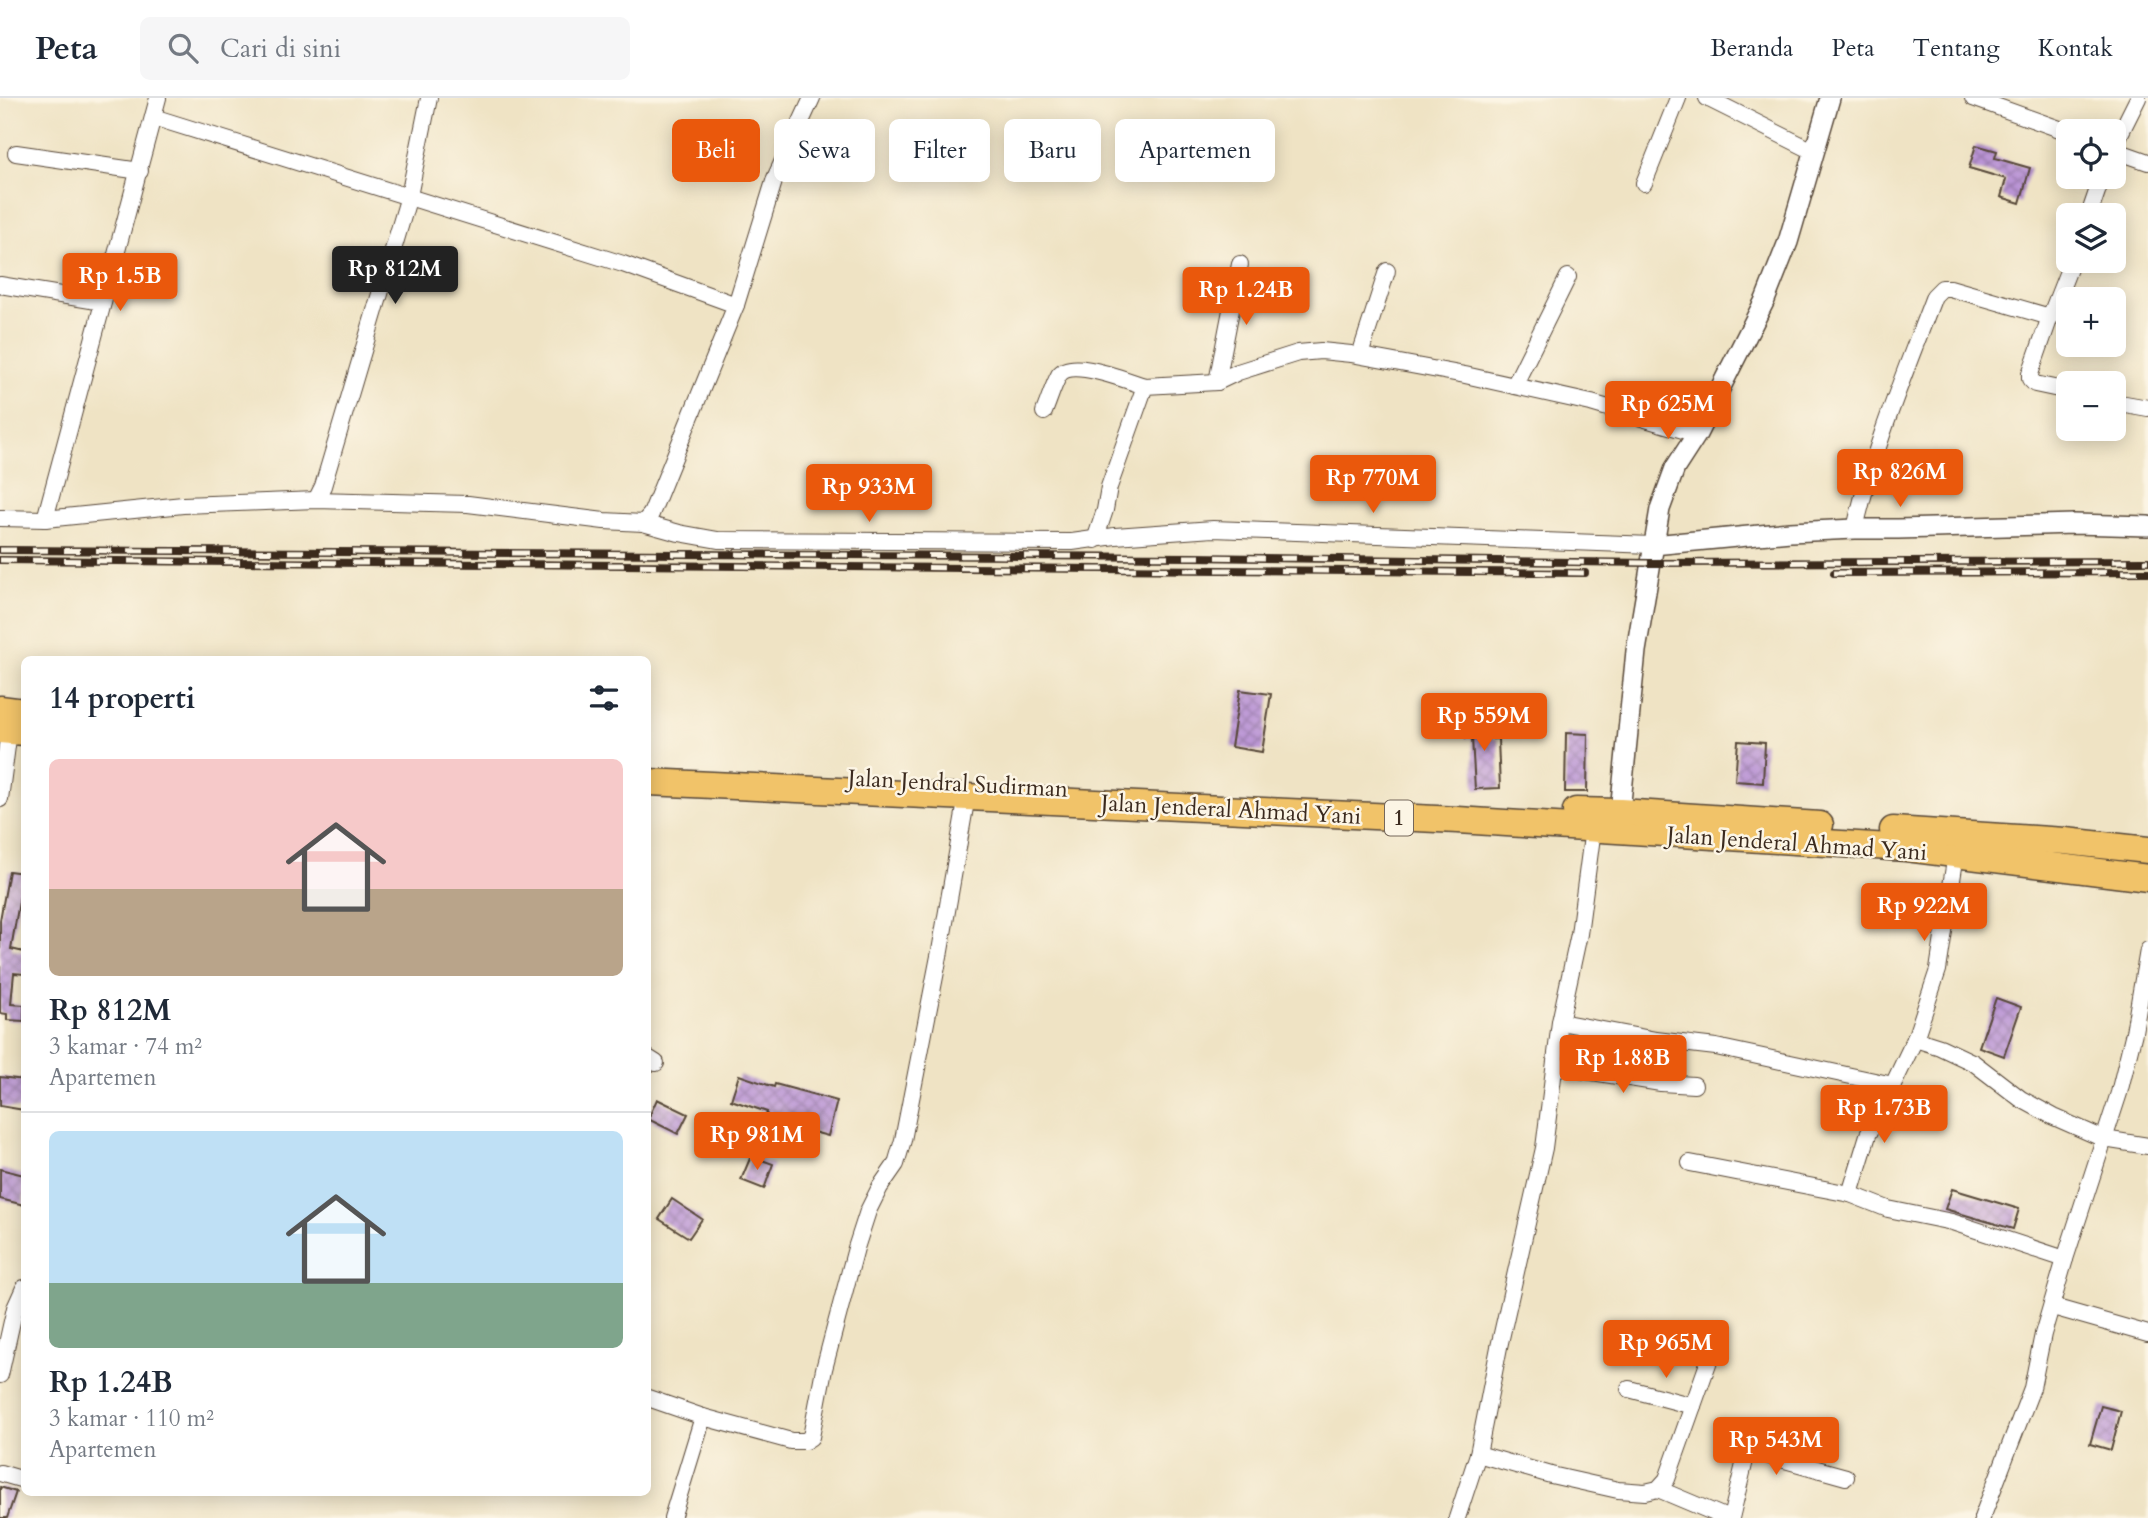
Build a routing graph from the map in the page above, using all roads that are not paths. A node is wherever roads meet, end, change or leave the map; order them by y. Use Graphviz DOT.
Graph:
graph roads {
  1 [pos="158,98"];
  2 [pos="429,98"];
  3 [pos="812,98"];
  4 [pos="1678,98"];
  5 [pos="1707,98"];
  6 [pos="1830,98"];
  7 [pos="1973,98"];
  8 [pos="2138,98"];
  9 [pos="153,117"];
  10 [pos="2126,123"];
  11 [pos="2056,128"];
  12 [pos="1815,152"];
  13 [pos="16,153"];
  14 [pos="2126,153"];
  15 [pos="2148,162"];
  16 [pos="140,171"];
  17 [pos="1644,183"];
  18 [pos="409,196"];
  19 [pos="1240,264"];
  20 [pos="1387,271"];
  21 [pos="2067,273"];
  22 [pos="1567,277"];
  23 [pos="0,285"];
  24 [pos="103,302"];
  25 [pos="736,305"];
  26 [pos="2050,317"];
  27 [pos="1360,355"];
  28 [pos="1217,382"];
  29 [pos="1145,386"];
  30 [pos="1514,386"];
  31 [pos="2056,388"];
  32 [pos="2126,404"];
  33 [pos="2148,408"];
  34 [pos="1044,412"];
  35 [pos="1697,434"];
  36 [pos="316,500"];
  37 [pos="0,518"];
  38 [pos="45,519"];
  39 [pos="643,523"];
  40 [pos="2148,526"];
  41 [pos="1855,528"];
  42 [pos="1095,540"];
  43 [pos="1653,545"];
  44 [pos="12,723"];
  45 [pos="651,766"];
  46 [pos="651,782"];
  47 [pos="967,796"];
  48 [pos="0,799"];
  49 [pos="1620,812"];
  50 [pos="1593,829"];
  51 [pos="2148,850"];
  52 [pos="1956,854"];
  53 [pos="2148,878"];
  54 [pos="2148,950"];
  55 [pos="1560,1023"];
  56 [pos="1916,1039"];
  57 [pos="1555,1066"];
  58 [pos="1694,1085"];
  59 [pos="1892,1085"];
  60 [pos="2104,1139"];
  61 [pos="2148,1146"];
  62 [pos="1690,1163"];
  63 [pos="1850,1195"];
  64 [pos="2065,1259"];
  65 [pos="21,1291"];
  66 [pos="7,1305"];
  67 [pos="2053,1307"];
  68 [pos="2148,1334"];
  69 [pos="1717,1338"];
  70 [pos="0,1375"];
  71 [pos="1629,1389"];
  72 [pos="651,1399"];
  73 [pos="1693,1406"];
  74 [pos="703,1417"];
  75 [pos="1478,1454"];
  76 [pos="0,1473"];
  77 [pos="1846,1477"];
  78 [pos="21,1479"];
  79 [pos="1658,1489"];
  80 [pos="672,1518"];
  81 [pos="1457,1518"];
  82 [pos="1729,1518"];
  83 [pos="1982,1518"];
  1 -- 9 [label="street"];
  2 -- 18 [label="street"];
  3 -- 25 [label="street"];
  4 -- 17 [label="street"];
  5 -- 12 [label="street"];
  6 -- 12 [label="street"];
  7 -- 11 [label="street"];
  8 -- 10 [label="street"];
  9 -- 16 [label="street"];
  9 -- 18 [label="street"];
  12 -- 35 [label="street"];
  13 -- 16 [label="street"];
  14 -- 15 [label="street"];
  16 -- 24 [label="street"];
  18 -- 25 [label="street"];
  18 -- 36 [label="street"];
  19 -- 28 [label="street"];
  20 -- 27 [label="street"];
  21 -- 26 [label="street"];
  22 -- 30 [label="street"];
  23 -- 24 [label="street"];
  24 -- 38 [label="street"];
  25 -- 39 [label="street"];
  26 -- 31 [label="street"];
  26 -- 41 [label="street"];
  27 -- 28 [label="street"];
  27 -- 30 [label="street"];
  28 -- 29 [label="street"];
  29 -- 34 [label="street"];
  29 -- 42 [label="street"];
  30 -- 35 [label="street"];
  32 -- 33 [label="street"];
  35 -- 43 [label="street"];
  36 -- 38 [label="street"];
  36 -- 39 [label="street"];
  37 -- 38 [label="street"];
  39 -- 42 [label="street"];
  40 -- 41 [label="street"];
  41 -- 43 [label="street"];
  42 -- 43 [label="street"];
  43 -- 49 [label="street"];
  44 -- 48 [label="street"];
  45 -- 49 [label="highway, Jalan Jendral Sudirman / 1"];
  46 -- 47 [label="highway, Jalan Jenderal Ahmad Yani / 1"];
  47 -- 50 [label="highway, Jalan Jenderal Ahmad Yani / 1"];
  47 -- 74 [label="street"];
  49 -- 51 [label="highway, Jalan Jendral Sudirman / 1"];
  50 -- 52 [label="highway, Jalan Jenderal Ahmad Yani / 1"];
  50 -- 55 [label="street"];
  52 -- 53 [label="highway, Jalan Jenderal Ahmad Yani / 1"];
  52 -- 56 [label="street"];
  54 -- 60 [label="street"];
  55 -- 57 [label="street"];
  55 -- 59 [label="street"];
  56 -- 59 [label="street"];
  56 -- 60 [label="street"];
  57 -- 58 [label="street"];
  57 -- 75 [label="street"];
  59 -- 63 [label="street"];
  60 -- 61 [label="street"];
  60 -- 64 [label="street"];
  62 -- 63 [label="street"];
  63 -- 64 [label="street"];
  64 -- 67 [label="street"];
  65 -- 66 [label="street"];
  66 -- 70 [label="street"];
  67 -- 68 [label="street"];
  67 -- 83 [label="street"];
  69 -- 73 [label="street"];
  71 -- 73 [label="street"];
  72 -- 74 [label="street"];
  73 -- 79 [label="street"];
  74 -- 80 [label="street"];
  75 -- 79 [label="street"];
  75 -- 81 [label="street"];
  76 -- 78 [label="street"];
  77 -- 82 [label="street"];
  79 -- 82 [label="street"];
}
